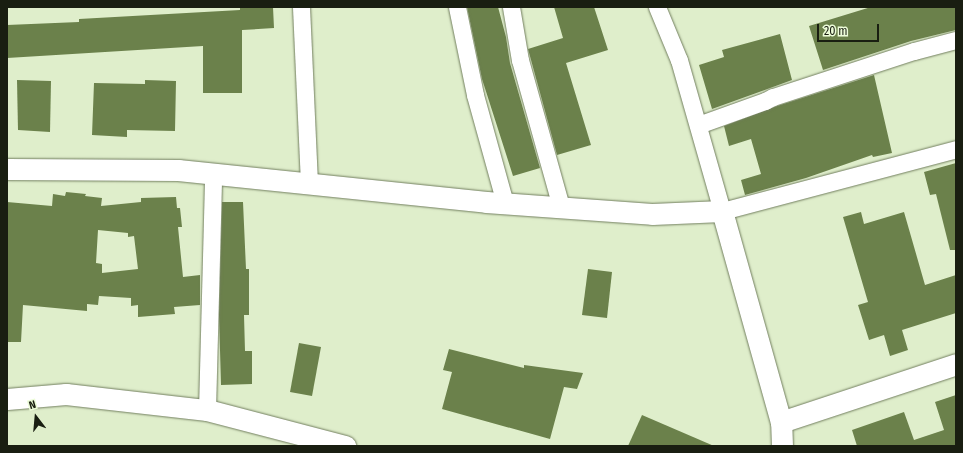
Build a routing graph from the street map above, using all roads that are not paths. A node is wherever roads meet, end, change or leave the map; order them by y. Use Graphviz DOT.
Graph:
graph roads {
  1 [pos="301,7"];
  2 [pos="457,7"];
  3 [pos="511,7"];
  4 [pos="657,7"];
  5 [pos="956,40"];
  6 [pos="698,125"];
  7 [pos="956,150"];
  8 [pos="7,169"];
  9 [pos="213,174"];
  10 [pos="309,184"];
  11 [pos="505,203"];
  12 [pos="561,207"];
  13 [pos="722,211"];
  14 [pos="956,364"];
  15 [pos="7,399"];
  16 [pos="207,410"];
  17 [pos="781,422"];
  18 [pos="345,446"];
  19 [pos="782,446"];
  1 -- 10 [label="street"];
  2 -- 11 [label="street"];
  3 -- 12 [label="street"];
  4 -- 6 [label="street"];
  5 -- 6 [label="street"];
  6 -- 13 [label="street"];
  7 -- 13 [label="street"];
  8 -- 9 [label="street"];
  9 -- 10 [label="street"];
  9 -- 16 [label="street"];
  10 -- 11 [label="street"];
  11 -- 12 [label="street"];
  12 -- 13 [label="street"];
  13 -- 17 [label="street"];
  14 -- 17 [label="street"];
  15 -- 16 [label="street"];
  16 -- 18 [label="street"];
  17 -- 19 [label="street"];
}
